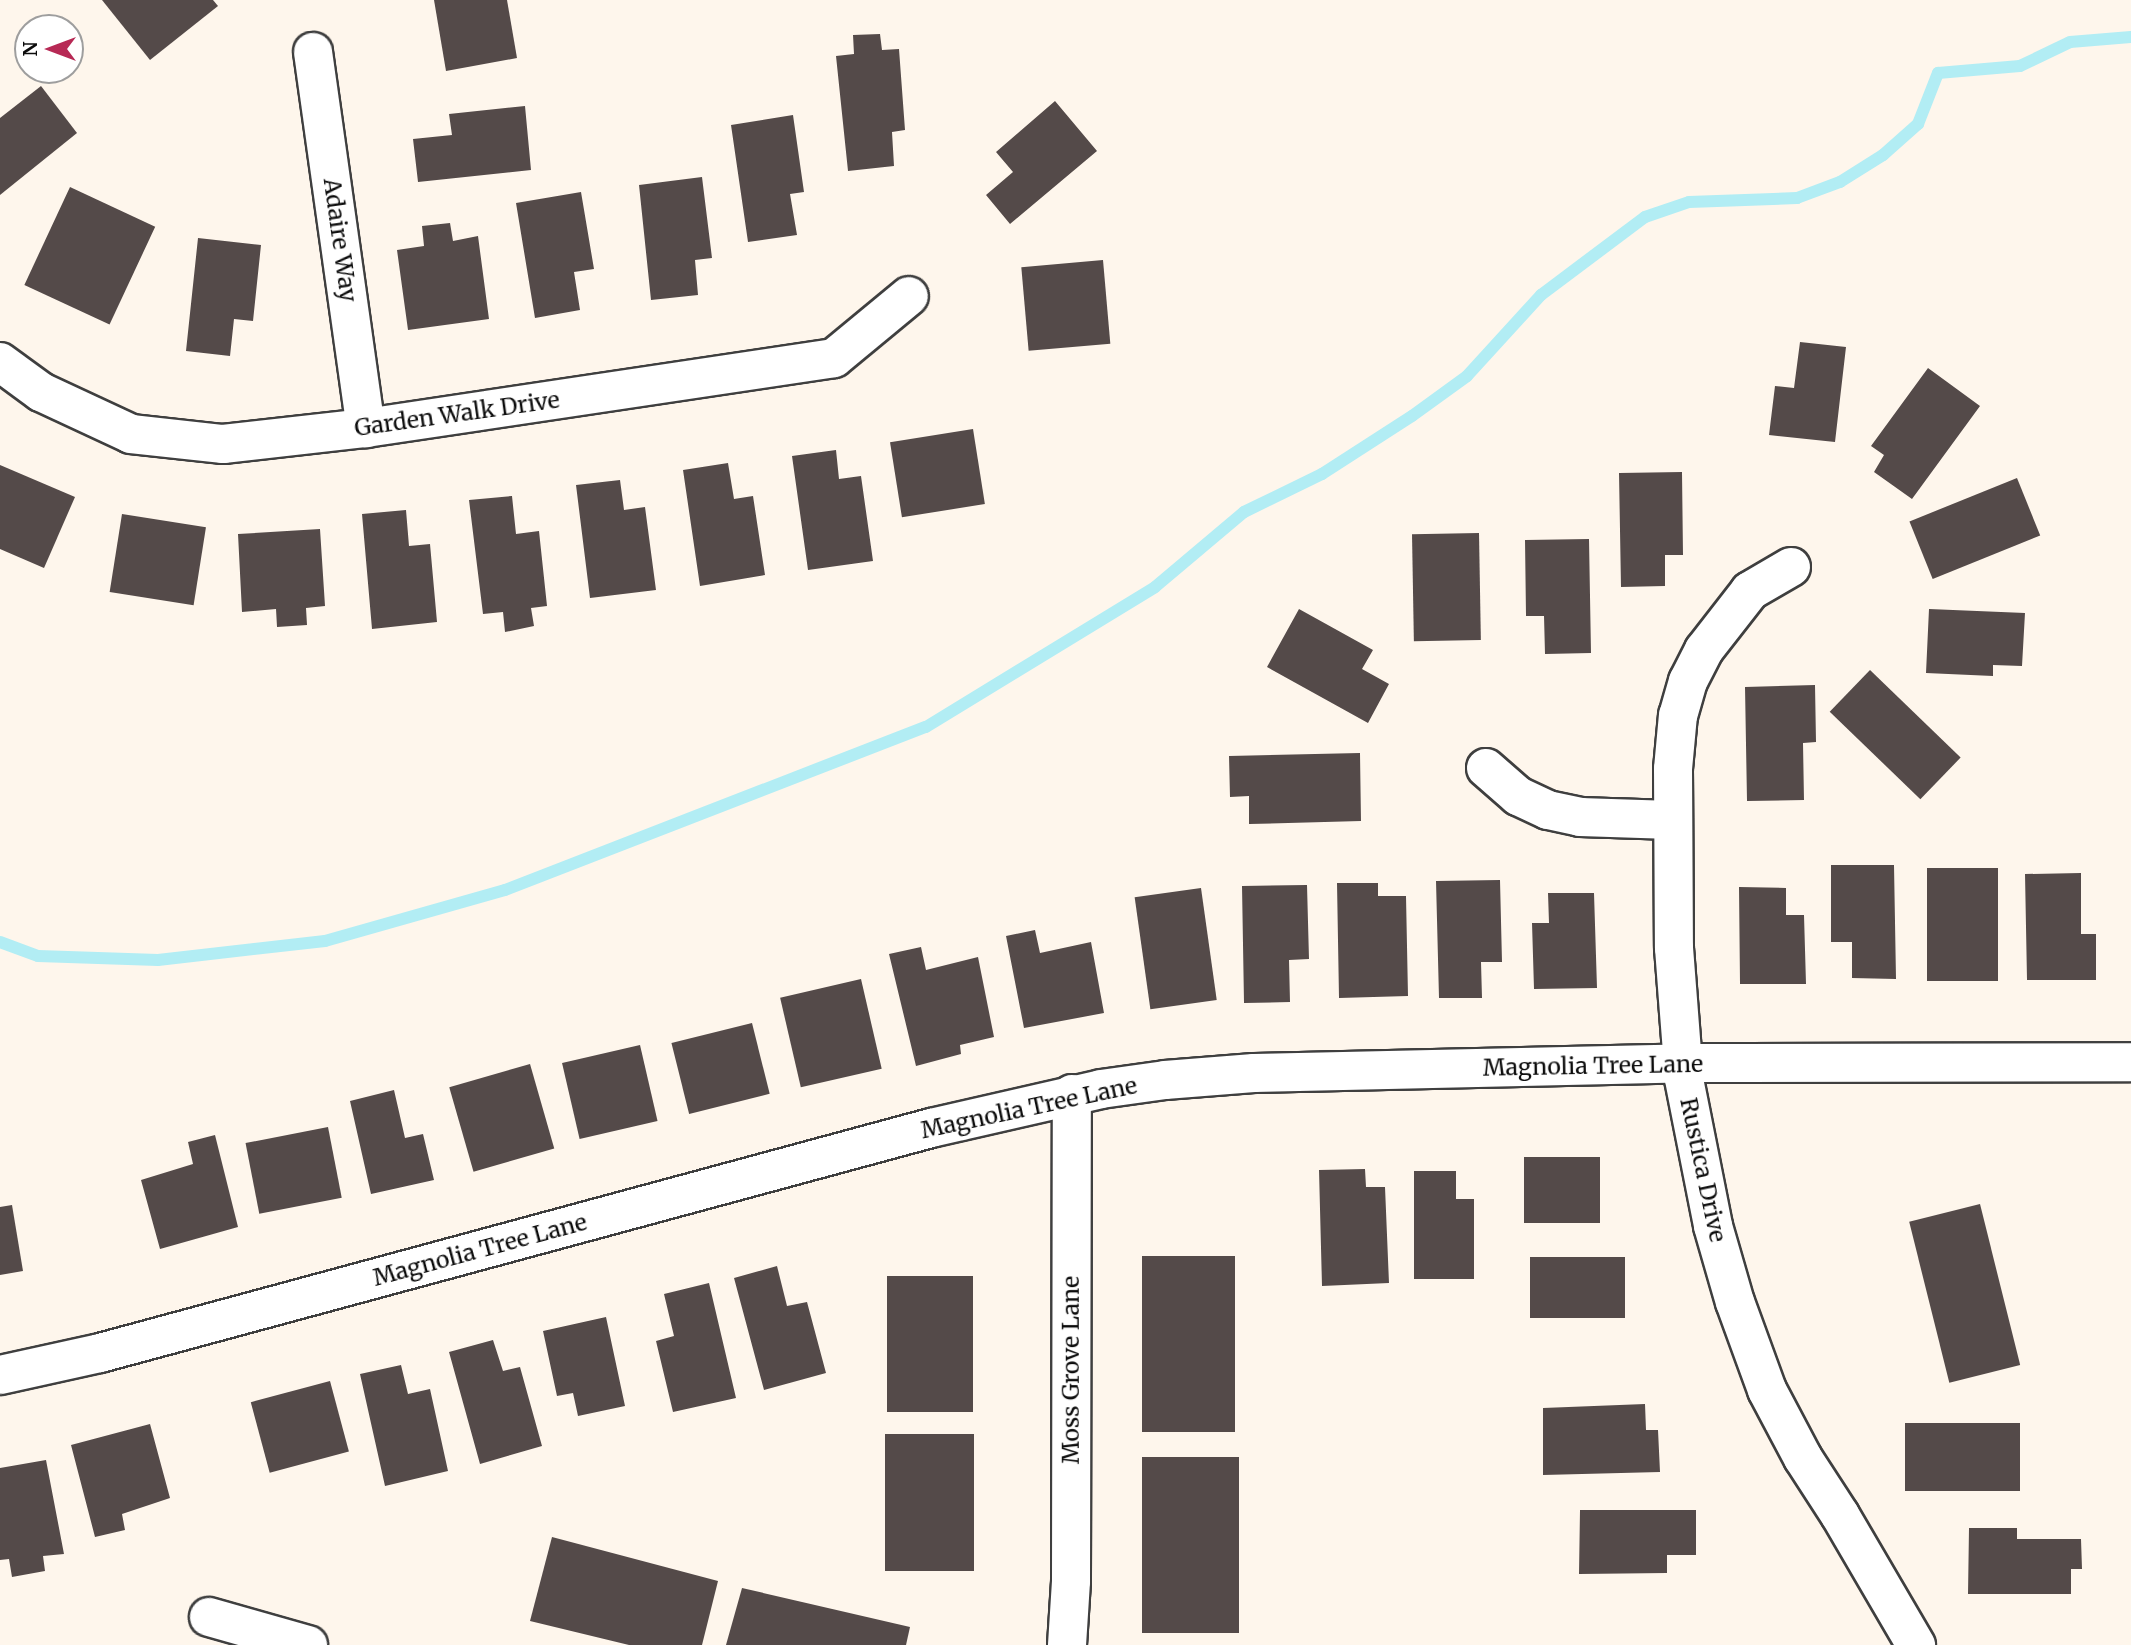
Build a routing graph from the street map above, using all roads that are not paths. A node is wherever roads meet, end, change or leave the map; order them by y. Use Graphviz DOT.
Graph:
graph roads {
  1 [pos="313,52"];
  2 [pos="909,296"];
  3 [pos="0,362"];
  4 [pos="366,428"];
  5 [pos="1791,567"];
  6 [pos="1486,768"];
  7 [pos="1672,820"];
  8 [pos="2131,1062"];
  9 [pos="1682,1063"];
  10 [pos="1072,1094"];
  11 [pos="0,1375"];
  12 [pos="209,1618"];
  13 [pos="308,1645"];
  14 [pos="1067,1645"];
  15 [pos="1916,1645"];
  1 -- 4 [label="street, Adaire Way"];
  2 -- 4 [label="street, Garden Walk Drive"];
  3 -- 4 [label="street, Garden Walk Drive"];
  5 -- 7 [label="street, Rustica Drive"];
  6 -- 7 [label="street"];
  7 -- 9 [label="street, Rustica Drive"];
  8 -- 9 [label="street, Magnolia Tree Lane"];
  9 -- 10 [label="street, Magnolia Tree Lane"];
  9 -- 15 [label="street, Rustica Drive"];
  10 -- 11 [label="street, Magnolia Tree Lane"];
  10 -- 14 [label="street, Moss Grove Lane"];
  12 -- 13 [label="street"];
}
